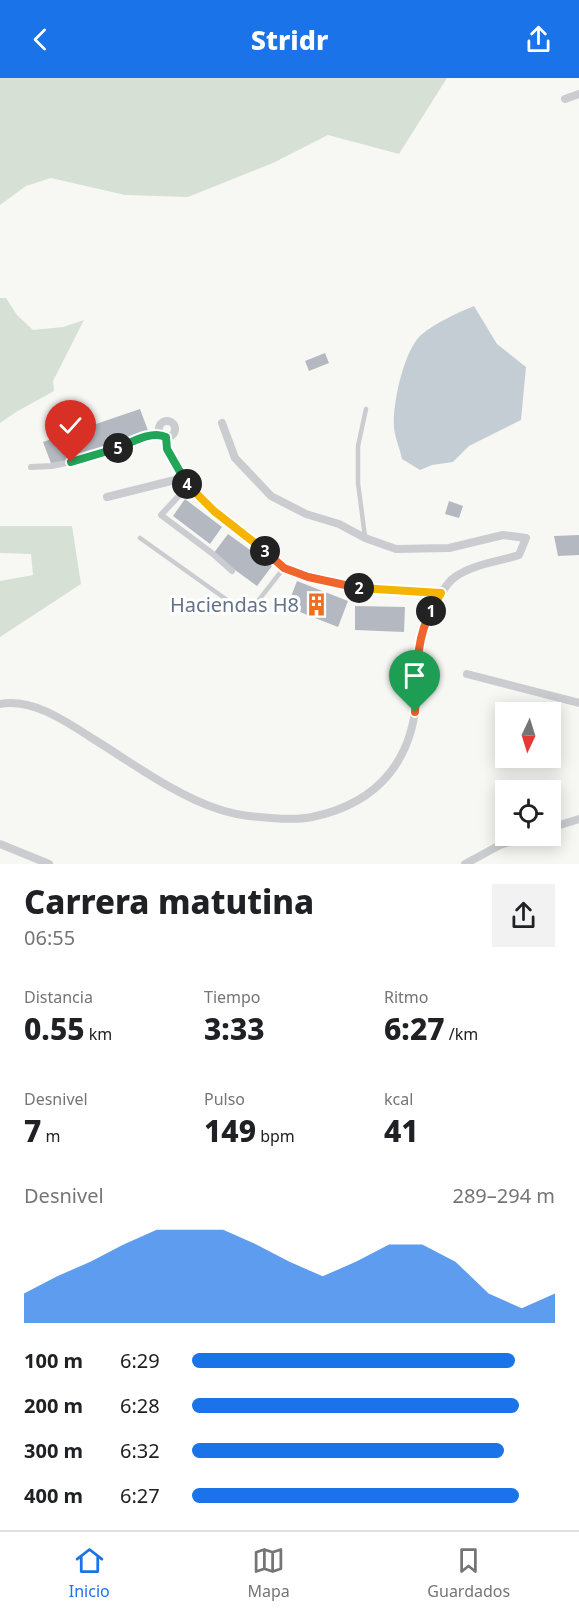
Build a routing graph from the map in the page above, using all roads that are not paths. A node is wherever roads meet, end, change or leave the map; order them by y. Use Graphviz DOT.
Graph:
graph roads {
  1 [pos="579,94"];
  2 [pos="565,99"];
  3 [pos="366,409"];
  4 [pos="222,423"];
  5 [pos="163,436"];
  6 [pos="31,467"];
  7 [pos="185,482"];
  8 [pos="107,497"];
  9 [pos="140,538"];
  10 [pos="365,538"];
  11 [pos="284,568"];
  12 [pos="232,572"];
  13 [pos="441,593"];
  14 [pos="467,674"];
  15 [pos="579,703"];
  16 [pos="0,704"];
  17 [pos="579,819"];
  18 [pos="561,825"];
  19 [pos="0,844"];
  20 [pos="498,846"];
  21 [pos="49,864"];
  22 [pos="465,864"];
  1 -- 2 [label="street"];
  3 -- 10 [label="lane"];
  4 -- 10 [label="street"];
  5 -- 6 [label="street"];
  5 -- 7 [label="street"];
  7 -- 8 [label="street"];
  7 -- 11 [label="street"];
  7 -- 12 [label="street"];
  9 -- 11 [label="lane"];
  10 -- 13 [label="street"];
  11 -- 13 [label="street"];
  13 -- 16 [label="street"];
  14 -- 15 [label="street"];
  17 -- 18 [label="street"];
  19 -- 21 [label="street"];
  20 -- 22 [label="street"];
}
